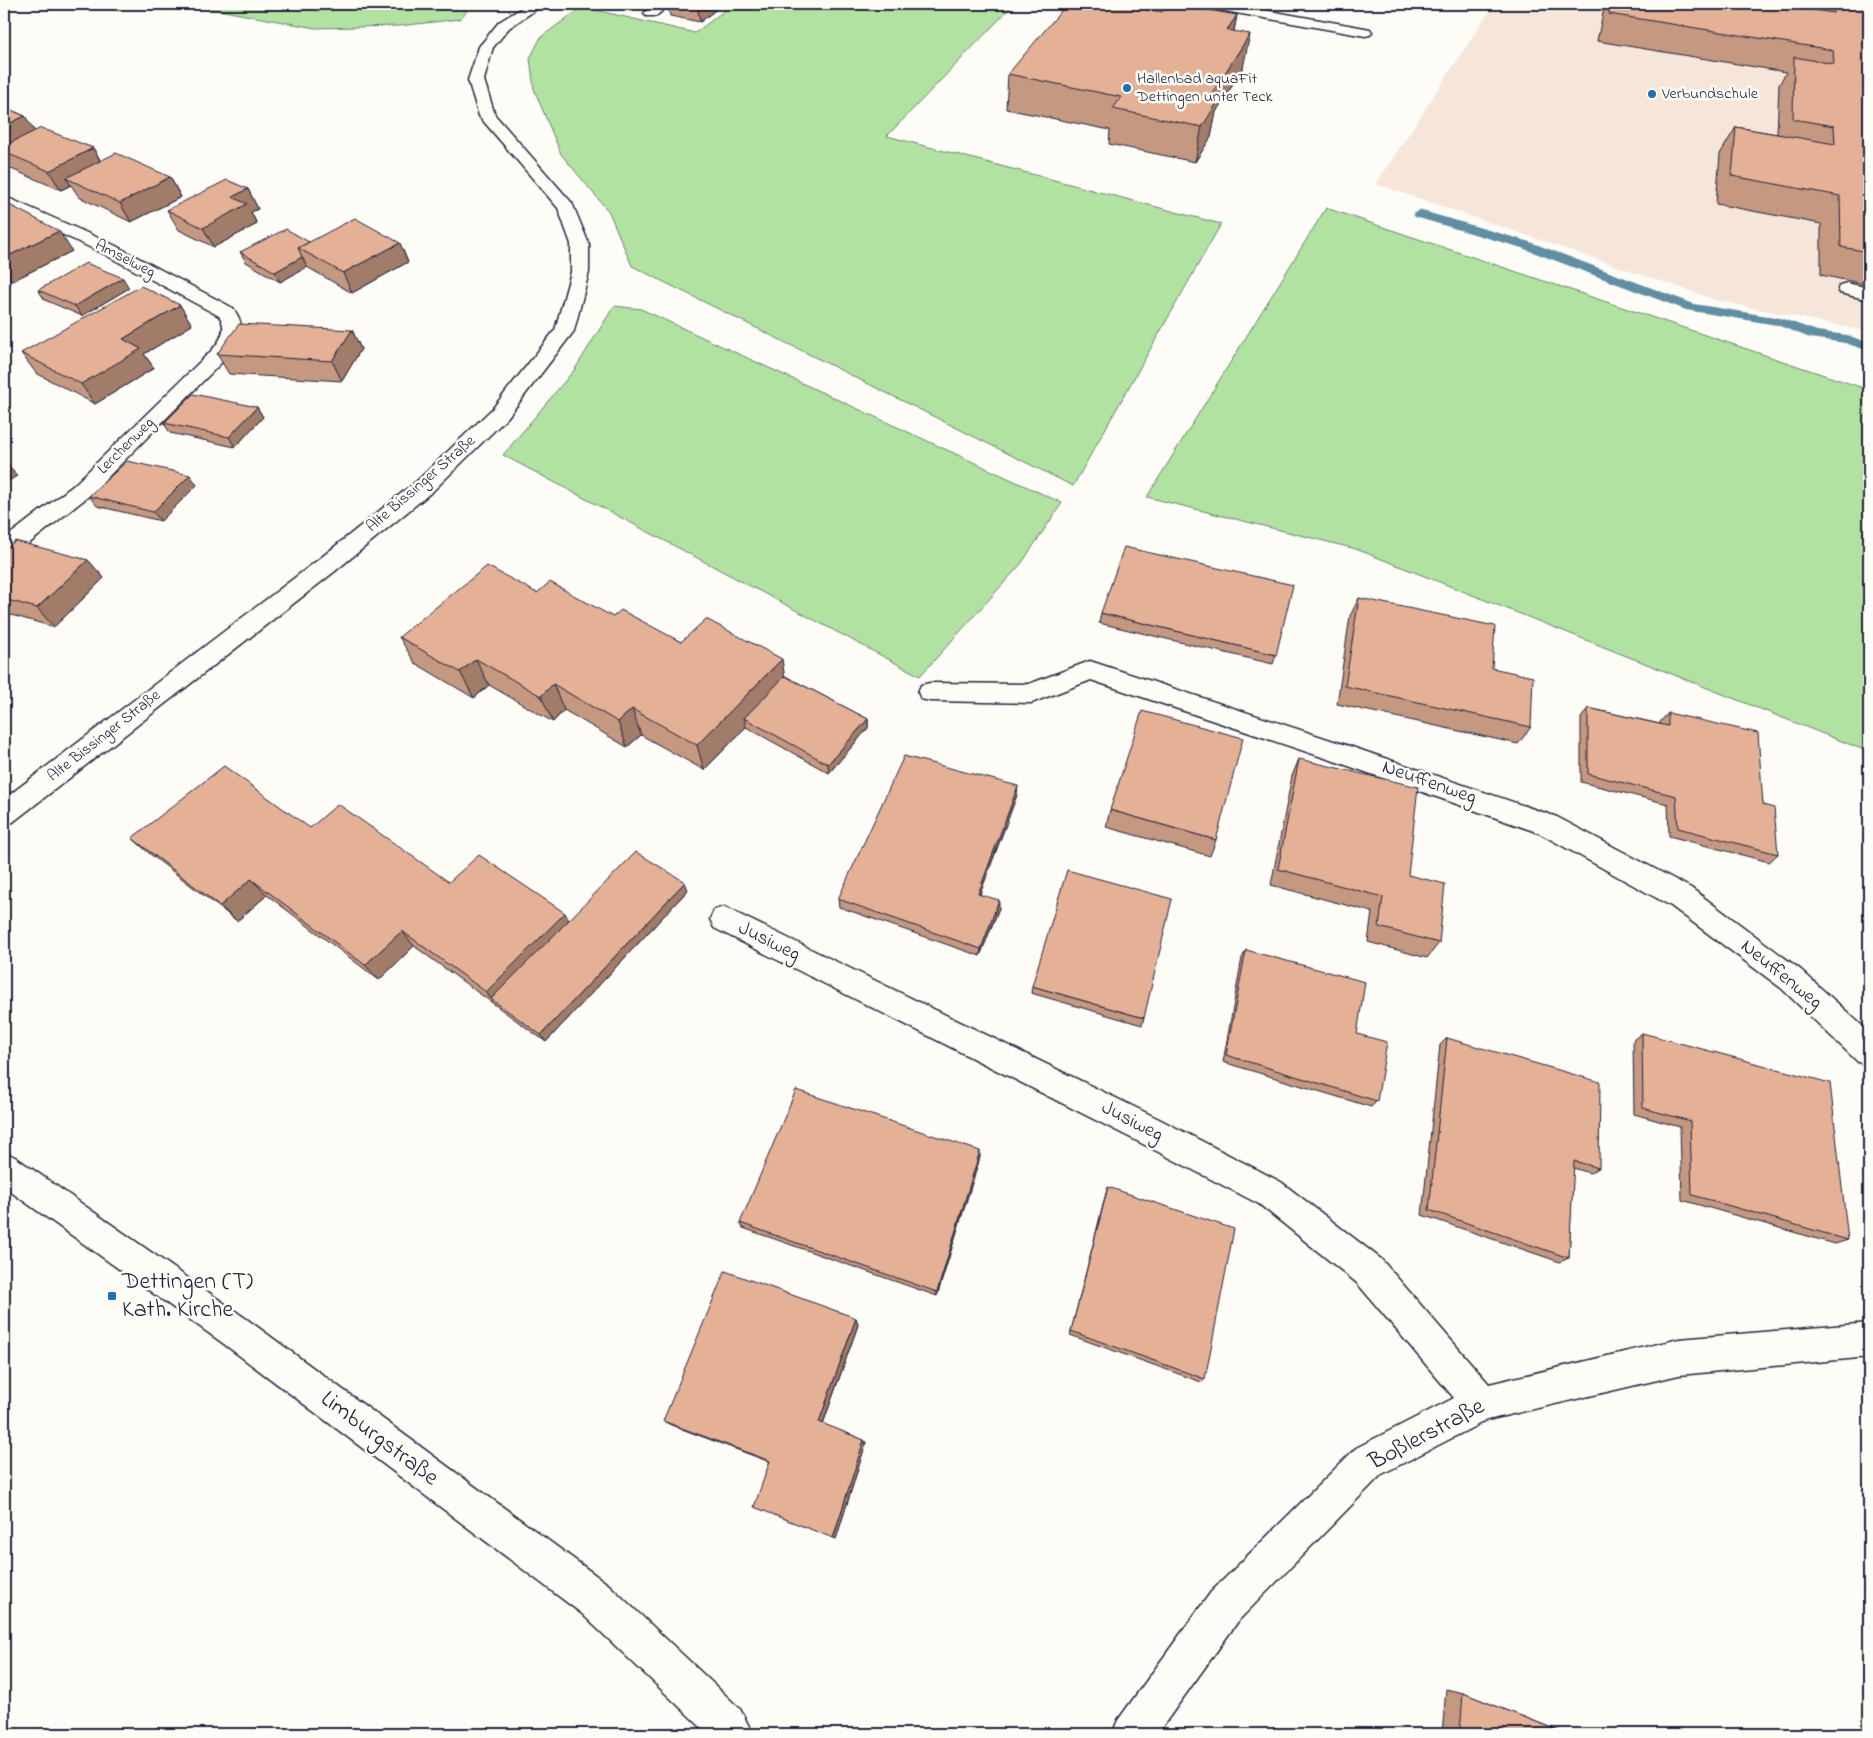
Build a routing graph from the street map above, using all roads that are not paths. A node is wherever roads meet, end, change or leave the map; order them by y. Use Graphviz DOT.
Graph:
graph roads {
  1 [pos="537,4"];
  2 [pos="663,4"];
  3 [pos="1208,4"];
  4 [pos="651,13"];
  5 [pos="1365,32"];
  6 [pos="4,201"];
  7 [pos="1847,289"];
  8 [pos="1869,294"];
  9 [pos="235,328"];
  10 [pos="4,551"];
  11 [pos="930,692"];
  12 [pos="4,814"];
  13 [pos="724,919"];
  14 [pos="1869,1052"];
  15 [pos="4,1168"];
  16 [pos="1869,1340"];
  17 [pos="1482,1403"];
  18 [pos="733,1734"];
  19 [pos="1132,1734"];
  1 -- 12 [label="street, Alte Bissinger Straße"];
  2 -- 4 [label="street"];
  3 -- 5 [label="street"];
  6 -- 9 [label="street, Amselweg"];
  7 -- 8 [label="street"];
  9 -- 10 [label="street, Lerchenweg"];
  11 -- 14 [label="street, Neuffenweg"];
  13 -- 17 [label="street, Jusiweg"];
  15 -- 18 [label="street, Limburgstraße"];
  16 -- 17 [label="street, Boßlerstraße"];
  17 -- 19 [label="street, Boßlerstraße"];
}
